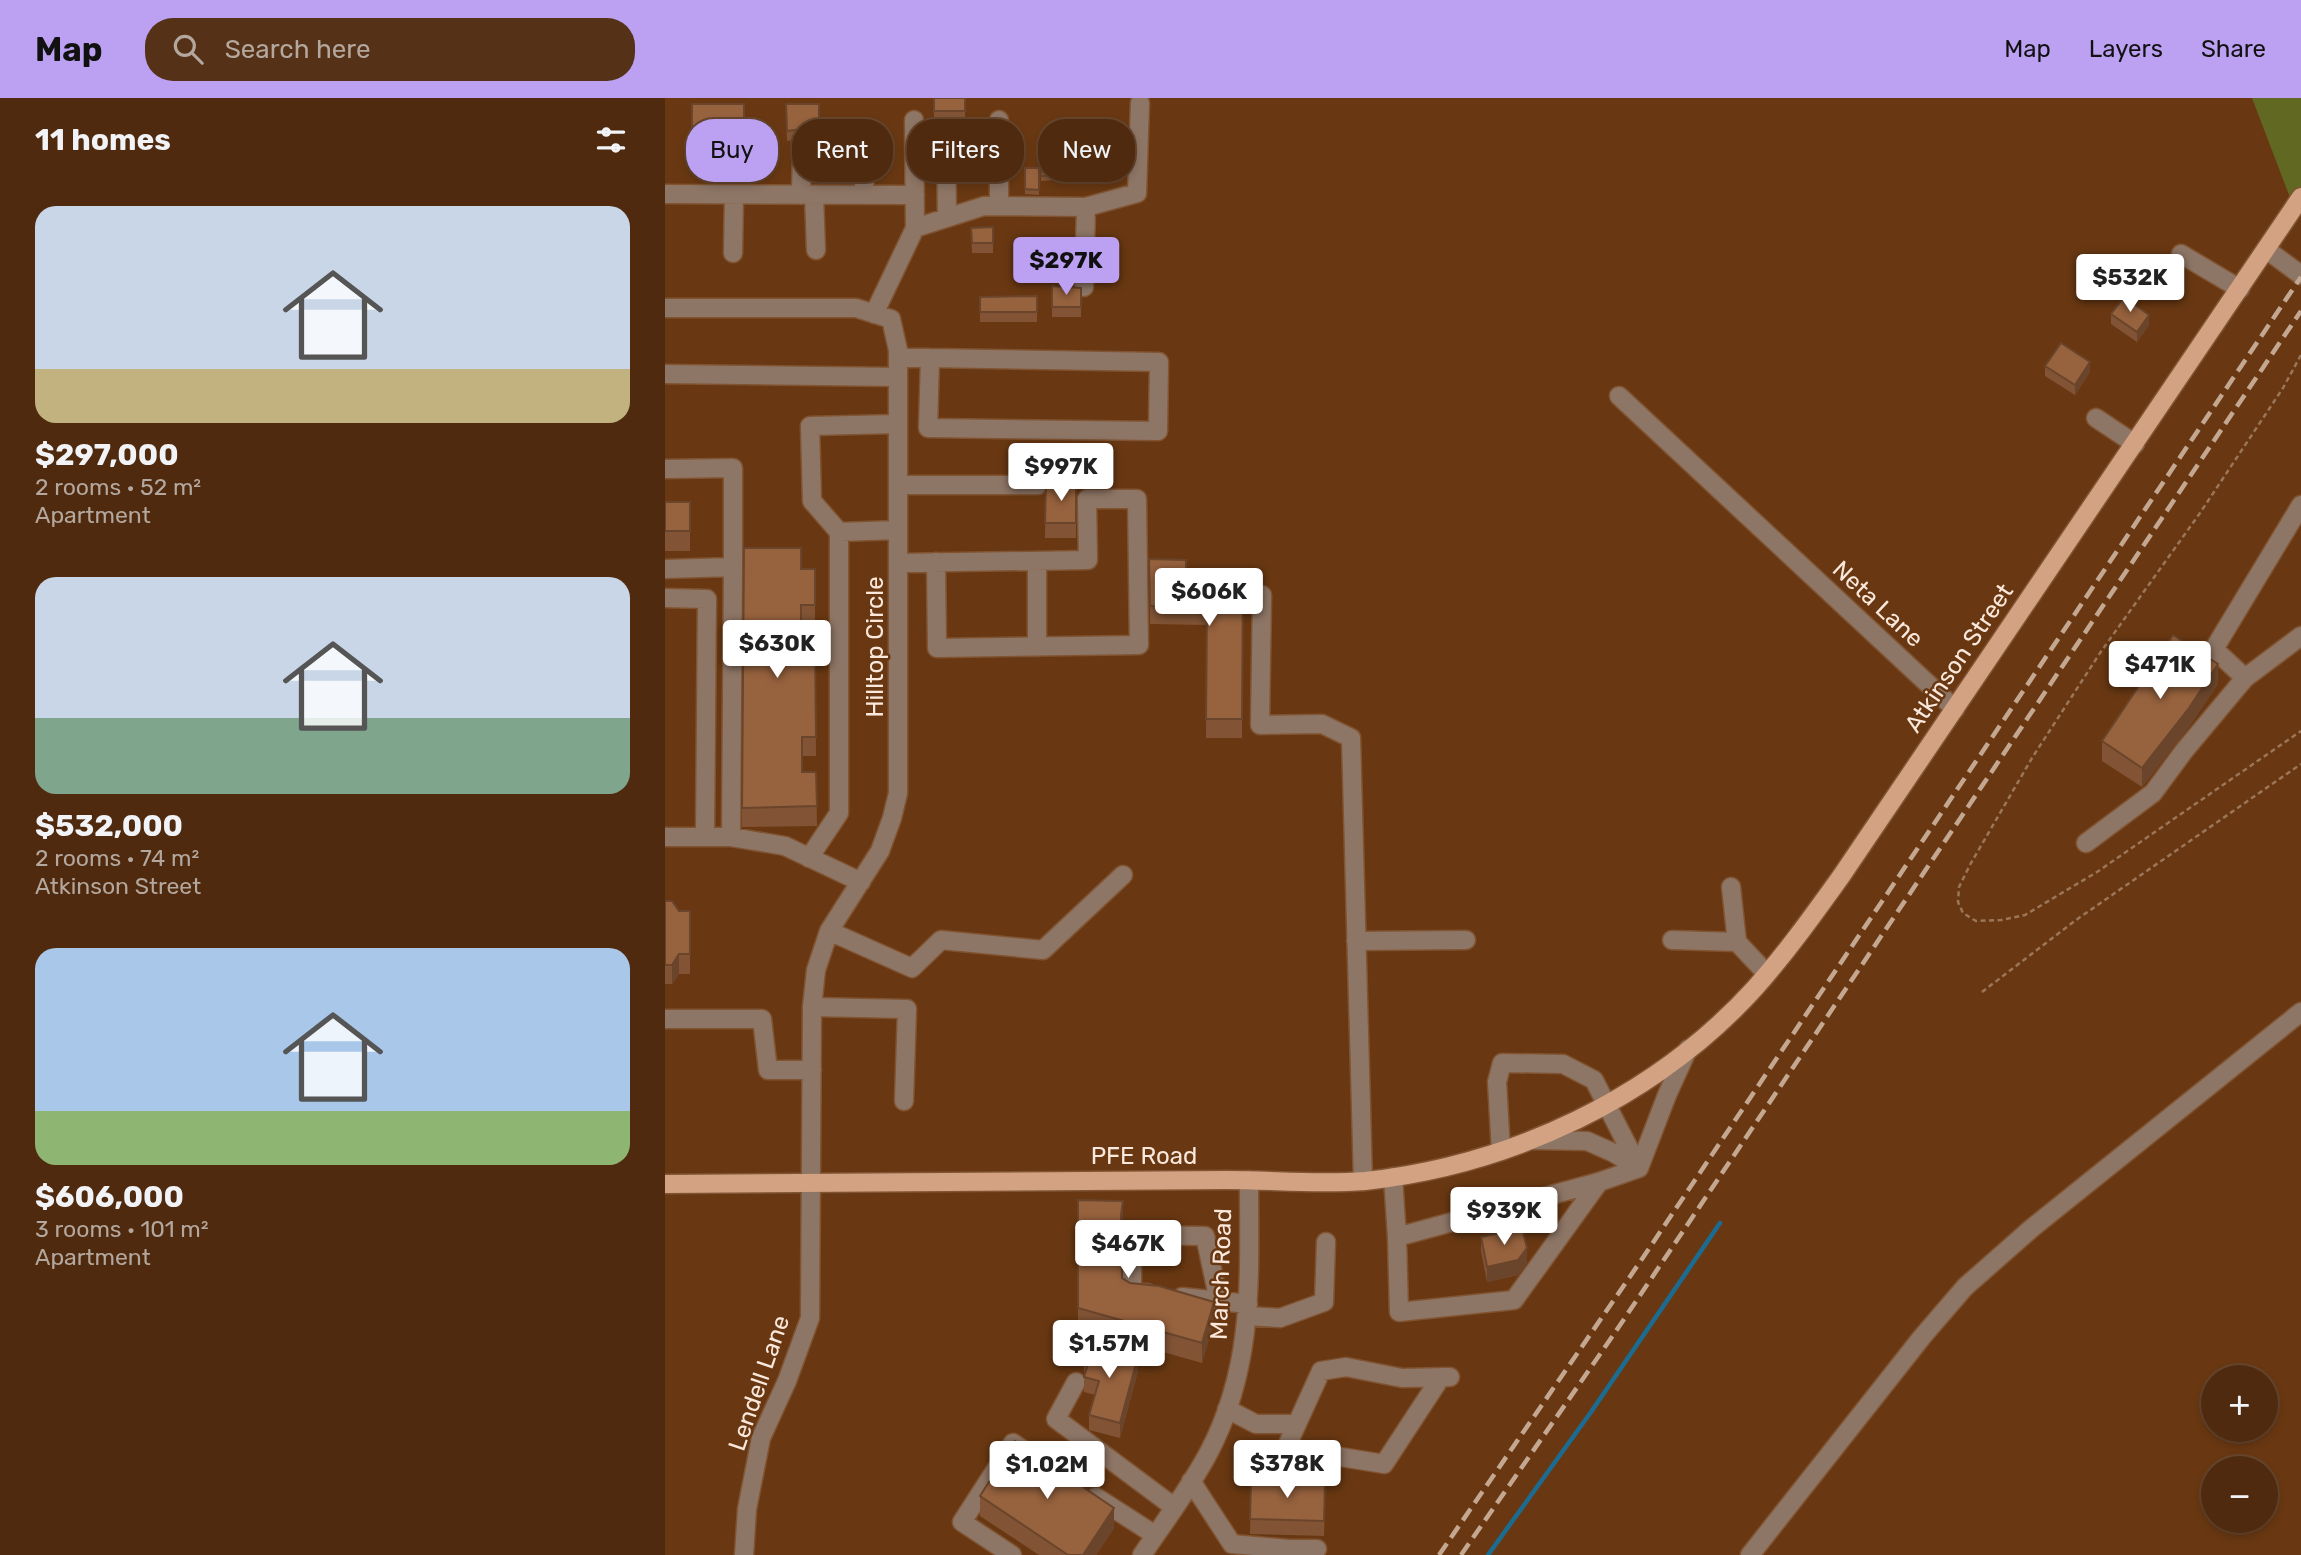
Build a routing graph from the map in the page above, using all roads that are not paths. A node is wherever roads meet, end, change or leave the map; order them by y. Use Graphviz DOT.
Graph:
graph roads {
  1 [pos="1140,103"];
  2 [pos="806,182"];
  3 [pos="864,182"];
  4 [pos="915,182"];
  5 [pos="947,182"];
  6 [pos="999,182"];
  7 [pos="665,194"];
  8 [pos="734,195"];
  9 [pos="808,195"];
  10 [pos="864,195"];
  11 [pos="915,195"];
  12 [pos="2301,198"];
  13 [pos="999,206"];
  14 [pos="1086,207"];
  15 [pos="947,218"];
  16 [pos="915,228"];
  17 [pos="816,250"];
  18 [pos="2267,250"];
  19 [pos="733,253"];
  20 [pos="2181,254"];
  21 [pos="2301,275"];
  22 [pos="1084,286"];
  23 [pos="2240,289"];
  24 [pos="665,308"];
  25 [pos="874,314"];
  26 [pos="898,358"];
  27 [pos="929,358"];
  28 [pos="665,374"];
  29 [pos="897,377"];
  30 [pos="1619,396"];
  31 [pos="2096,418"];
  32 [pos="897,424"];
  33 [pos="2135,444"];
  34 [pos="665,469"];
  35 [pos="898,485"];
  36 [pos="1038,485"];
  37 [pos="2301,505"];
  38 [pos="898,530"];
  39 [pos="839,532"];
  40 [pos="1037,561"];
  41 [pos="936,562"];
  42 [pos="898,563"];
  43 [pos="733,567"];
  44 [pos="665,569"];
  45 [pos="1262,595"];
  46 [pos="665,598"];
  47 [pos="2301,636"];
  48 [pos="1037,647"];
  49 [pos="2245,678"];
  50 [pos="1955,709"];
  51 [pos="705,836"];
  52 [pos="665,837"];
  53 [pos="731,837"];
  54 [pos="2086,843"];
  55 [pos="810,858"];
  56 [pos="1123,875"];
  57 [pos="861,882"];
  58 [pos="1731,887"];
  59 [pos="829,931"];
  60 [pos="1466,940"];
  61 [pos="1672,940"];
  62 [pos="1356,941"];
  63 [pos="1737,942"];
  64 [pos="1767,974"];
  65 [pos="812,1007"];
  66 [pos="2301,1012"];
  67 [pos="665,1019"];
  68 [pos="1688,1049"];
  69 [pos="812,1070"];
  70 [pos="904,1101"];
  71 [pos="1608,1104"];
  72 [pos="1532,1140"];
  73 [pos="1501,1150"];
  74 [pos="1639,1168"];
  75 [pos="1393,1177"];
  76 [pos="1249,1180"];
  77 [pos="1363,1181"];
  78 [pos="1599,1182"];
  79 [pos="665,1184"];
  80 [pos="812,1184"];
  81 [pos="1397,1237"];
  82 [pos="1326,1242"];
  83 [pos="1219,1301"];
  84 [pos="1248,1310"];
  85 [pos="1076,1382"];
  86 [pos="1227,1409"];
  87 [pos="1297,1424"];
  88 [pos="1046,1465"];
  89 [pos="1191,1481"];
  90 [pos="1079,1486"];
  91 [pos="1174,1507"];
  92 [pos="1155,1535"];
  93 [pos="1317,1549"];
  94 [pos="1288,1552"];
  95 [pos="744,1555"];
  96 [pos="1012,1555"];
  97 [pos="1142,1555"];
  98 [pos="1750,1555"];
  1 -- 14 [label="street"];
  2 -- 9 [label="street"];
  3 -- 10 [label="street"];
  4 -- 11 [label="street"];
  5 -- 15 [label="street"];
  6 -- 13 [label="street"];
  7 -- 8 [label="street"];
  8 -- 9 [label="street"];
  8 -- 19 [label="street"];
  9 -- 10 [label="street"];
  9 -- 17 [label="street"];
  10 -- 11 [label="street"];
  11 -- 16 [label="street"];
  12 -- 18 [label="main road, Atkinson Street"];
  13 -- 14 [label="street"];
  13 -- 15 [label="street"];
  14 -- 22 [label="street"];
  15 -- 16 [label="street"];
  16 -- 25 [label="street"];
  18 -- 21 [label="street"];
  18 -- 23 [label="main road, Atkinson Street"];
  20 -- 23 [label="street"];
  23 -- 33 [label="main road, Atkinson Street"];
  24 -- 25 [label="street"];
  25 -- 26 [label="street, Hilltop Circle"];
  26 -- 27 [label="street"];
  26 -- 29 [label="street, Hilltop Circle"];
  27 -- 27 [label="street"];
  28 -- 29 [label="street"];
  29 -- 32 [label="street, Hilltop Circle"];
  30 -- 50 [label="street, Neta Lane"];
  31 -- 33 [label="street"];
  32 -- 35 [label="street, Hilltop Circle"];
  32 -- 39 [label="street"];
  33 -- 50 [label="main road, Atkinson Street"];
  34 -- 43 [label="street"];
  35 -- 36 [label="street"];
  35 -- 38 [label="street, Hilltop Circle"];
  37 -- 49 [label="street"];
  38 -- 39 [label="street"];
  38 -- 42 [label="street, Hilltop Circle"];
  39 -- 55 [label="street"];
  40 -- 41 [label="street"];
  40 -- 48 [label="street"];
  40 -- 48 [label="street"];
  41 -- 42 [label="street"];
  41 -- 48 [label="street"];
  42 -- 57 [label="street, Hilltop Circle"];
  43 -- 44 [label="street"];
  43 -- 53 [label="street"];
  45 -- 62 [label="street"];
  46 -- 51 [label="street"];
  47 -- 49 [label="street"];
  49 -- 54 [label="street"];
  50 -- 64 [label="main road, Atkinson Street"];
  51 -- 52 [label="street"];
  51 -- 53 [label="street"];
  53 -- 55 [label="street"];
  55 -- 57 [label="street"];
  56 -- 59 [label="street"];
  57 -- 59 [label="street, Hilltop Circle"];
  58 -- 63 [label="street"];
  59 -- 65 [label="street, Hilltop Circle"];
  60 -- 62 [label="street"];
  61 -- 63 [label="street"];
  62 -- 77 [label="street"];
  63 -- 64 [label="street"];
  64 -- 68 [label="main road, Atkinson Street"];
  65 -- 69 [label="street, Hilltop Circle"];
  65 -- 70 [label="street"];
  66 -- 98 [label="street"];
  67 -- 69 [label="street"];
  68 -- 71 [label="main road, Atkinson Street"];
  68 -- 74 [label="street"];
  69 -- 80 [label="street, Hilltop Circle"];
  71 -- 72 [label="main road, PFE Road"];
  71 -- 73 [label="street"];
  71 -- 74 [label="street"];
  72 -- 73 [label="main road, PFE Road"];
  72 -- 74 [label="street"];
  73 -- 75 [label="main road, PFE Road"];
  74 -- 78 [label="street"];
  75 -- 77 [label="main road, PFE Road"];
  75 -- 81 [label="street"];
  76 -- 77 [label="main road, PFE Road"];
  76 -- 80 [label="main road, PFE Road"];
  76 -- 84 [label="street, March Road"];
  78 -- 81 [label="street"];
  78 -- 81 [label="street"];
  79 -- 80 [label="main road, PFE Road"];
  80 -- 95 [label="street, Lendell Lane"];
  82 -- 84 [label="street"];
  83 -- 83 [label="street"];
  83 -- 84 [label="street"];
  84 -- 86 [label="street, March Road"];
  85 -- 91 [label="street"];
  86 -- 87 [label="street"];
  86 -- 89 [label="street, March Road"];
  87 -- 87 [label="street"];
  88 -- 96 [label="street"];
  89 -- 91 [label="street, March Road"];
  89 -- 94 [label="street"];
  90 -- 92 [label="street"];
  91 -- 92 [label="street, March Road"];
  92 -- 97 [label="street, March Road"];
  93 -- 94 [label="street"];
}
